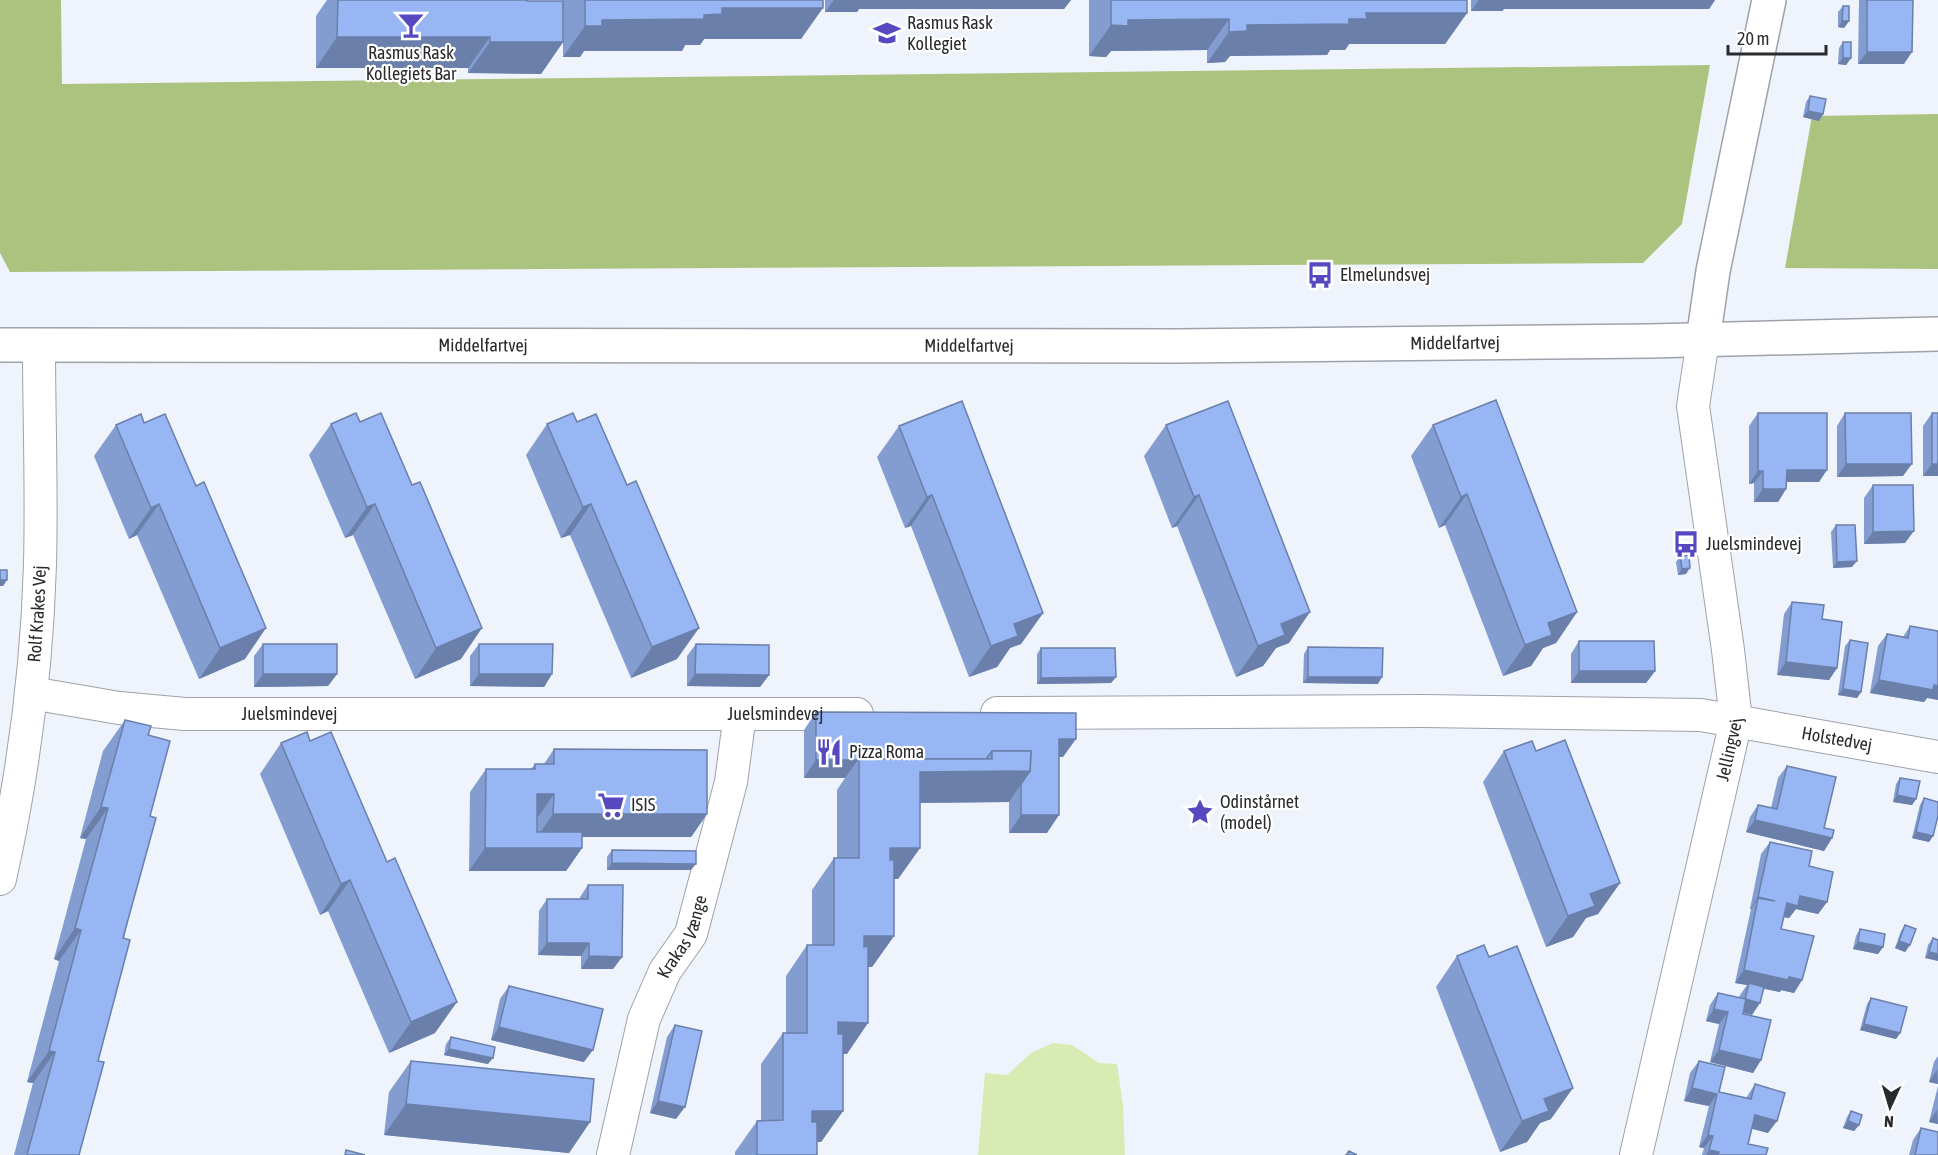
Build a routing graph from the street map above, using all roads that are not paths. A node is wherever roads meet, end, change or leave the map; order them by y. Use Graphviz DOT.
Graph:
graph roads {
  1 [pos="1769,0"];
  2 [pos="1938,334"];
  3 [pos="1703,340"];
  4 [pos="0,345"];
  5 [pos="39,345"];
  6 [pos="31,693"];
  7 [pos="880,713"];
  8 [pos="965,713"];
  9 [pos="740,714"];
  10 [pos="1736,721"];
  11 [pos="1938,758"];
  12 [pos="0,879"];
  13 [pos="613,1155"];
  14 [pos="1636,1155"];
  1 -- 3 [label="main road"];
  2 -- 3 [label="main road, Middelfartvej"];
  3 -- 5 [label="main road, Middelfartvej"];
  3 -- 10 [label="street, Jellingvej"];
  4 -- 5 [label="main road, Middelfartvej"];
  5 -- 6 [label="street, Rolf Krakes Vej"];
  6 -- 9 [label="street, Juelsmindevej"];
  6 -- 12 [label="street, Rolf Krakes Vej"];
  7 -- 9 [label="street, Juelsmindevej"];
  8 -- 10 [label="street"];
  9 -- 13 [label="street, Krakas Vænge"];
  10 -- 11 [label="street, Holstedvej"];
  10 -- 14 [label="street, Jellingvej"];
}
